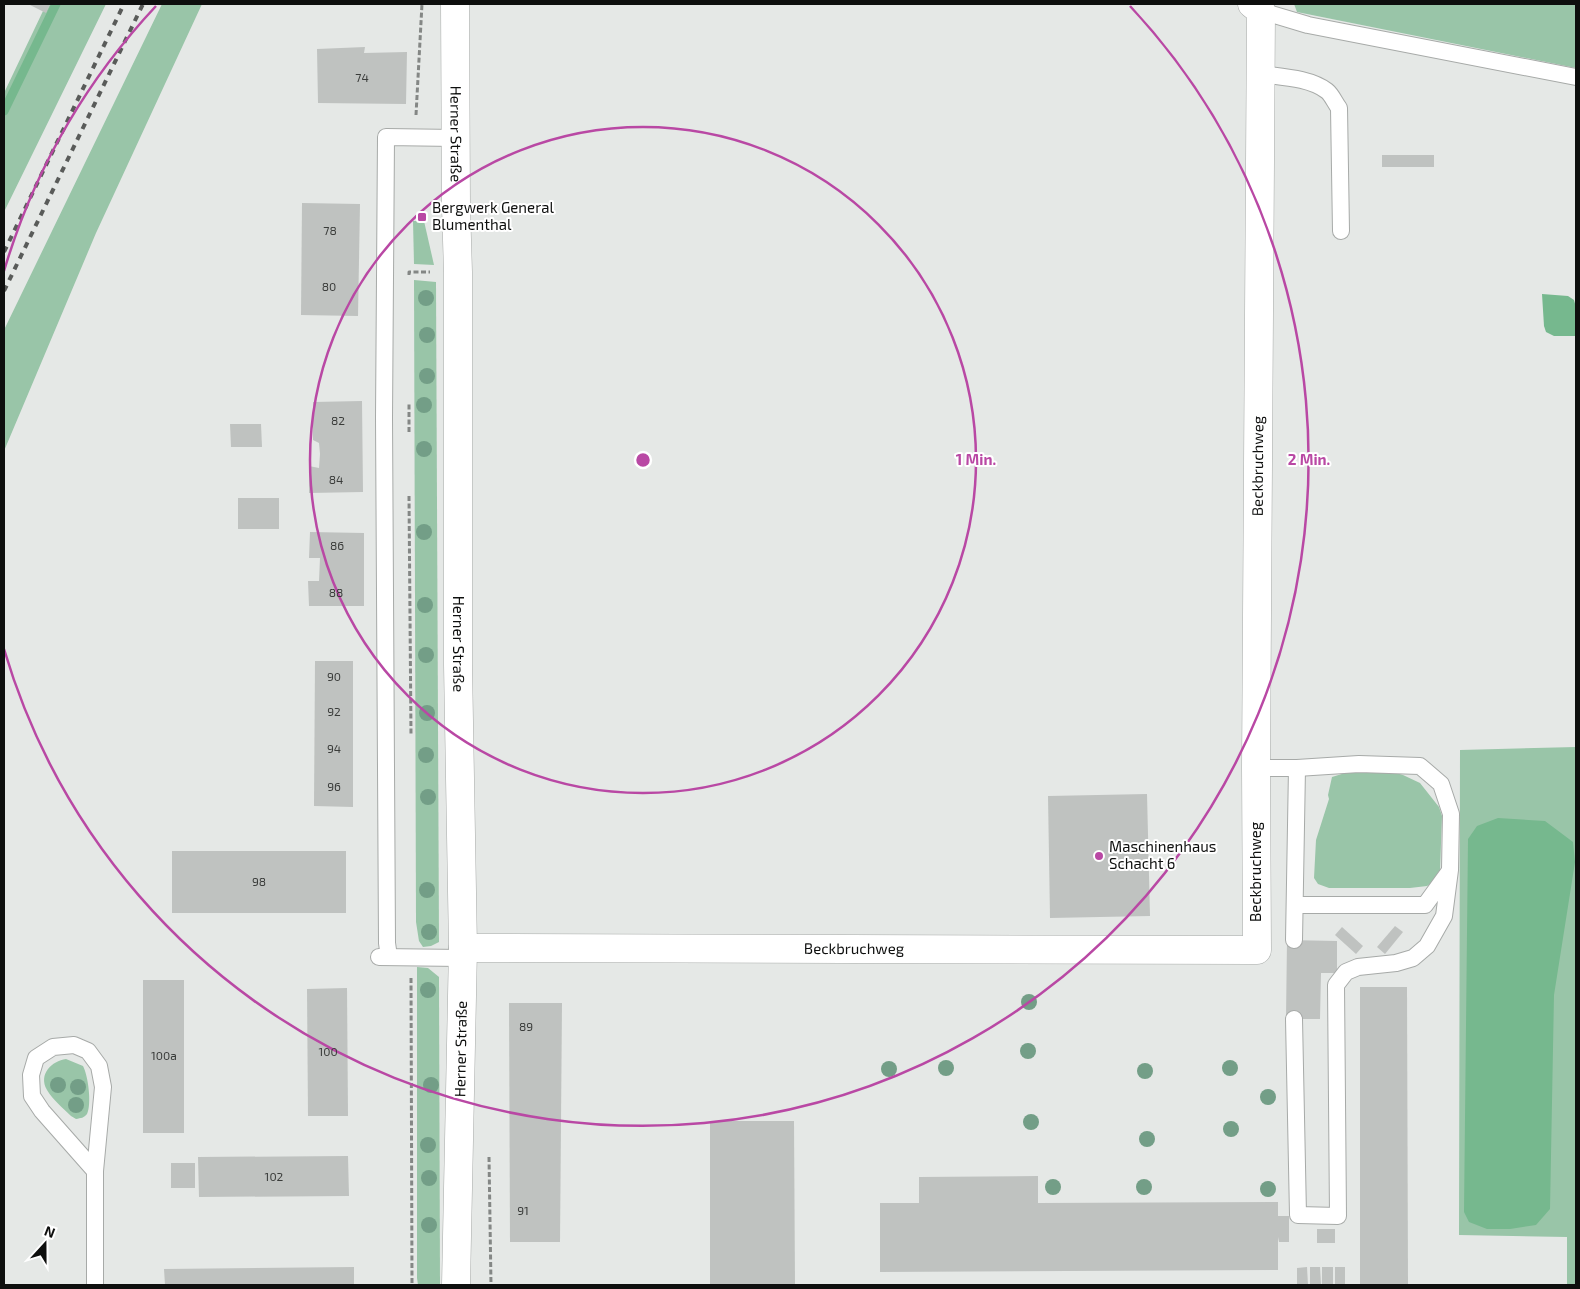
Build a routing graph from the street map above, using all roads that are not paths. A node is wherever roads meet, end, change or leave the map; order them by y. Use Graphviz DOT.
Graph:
graph roads {
  1 [pos="455,4"];
  2 [pos="1256,8"];
  3 [pos="1261,74"];
  4 [pos="1576,76"];
  5 [pos="455,138"];
  6 [pos="1341,231"];
  7 [pos="1256,768"];
  8 [pos="1297,768"];
  9 [pos="1450,870"];
  10 [pos="1296,905"];
  11 [pos="1294,940"];
  12 [pos="462,953"];
  13 [pos="1294,1019"];
  14 [pos="95,1171"];
  15 [pos="95,1285"];
  16 [pos="456,1285"];
  1 -- 5 [label="street, Herner Straße"];
  2 -- 3 [label="street, Beckbruchweg"];
  2 -- 4 [label="lane"];
  3 -- 6 [label="lane"];
  3 -- 7 [label="street, Beckbruchweg"];
  5 -- 12 [label="street, Herner Straße"];
  5 -- 12 [label="lane"];
  7 -- 8 [label="lane"];
  7 -- 12 [label="street, Beckbruchweg"];
  8 -- 9 [label="lane"];
  8 -- 10 [label="lane"];
  9 -- 10 [label="lane"];
  9 -- 13 [label="lane"];
  10 -- 11 [label="lane"];
  12 -- 16 [label="street, Herner Straße"];
  14 -- 14 [label="lane"];
  14 -- 15 [label="lane"];
}
